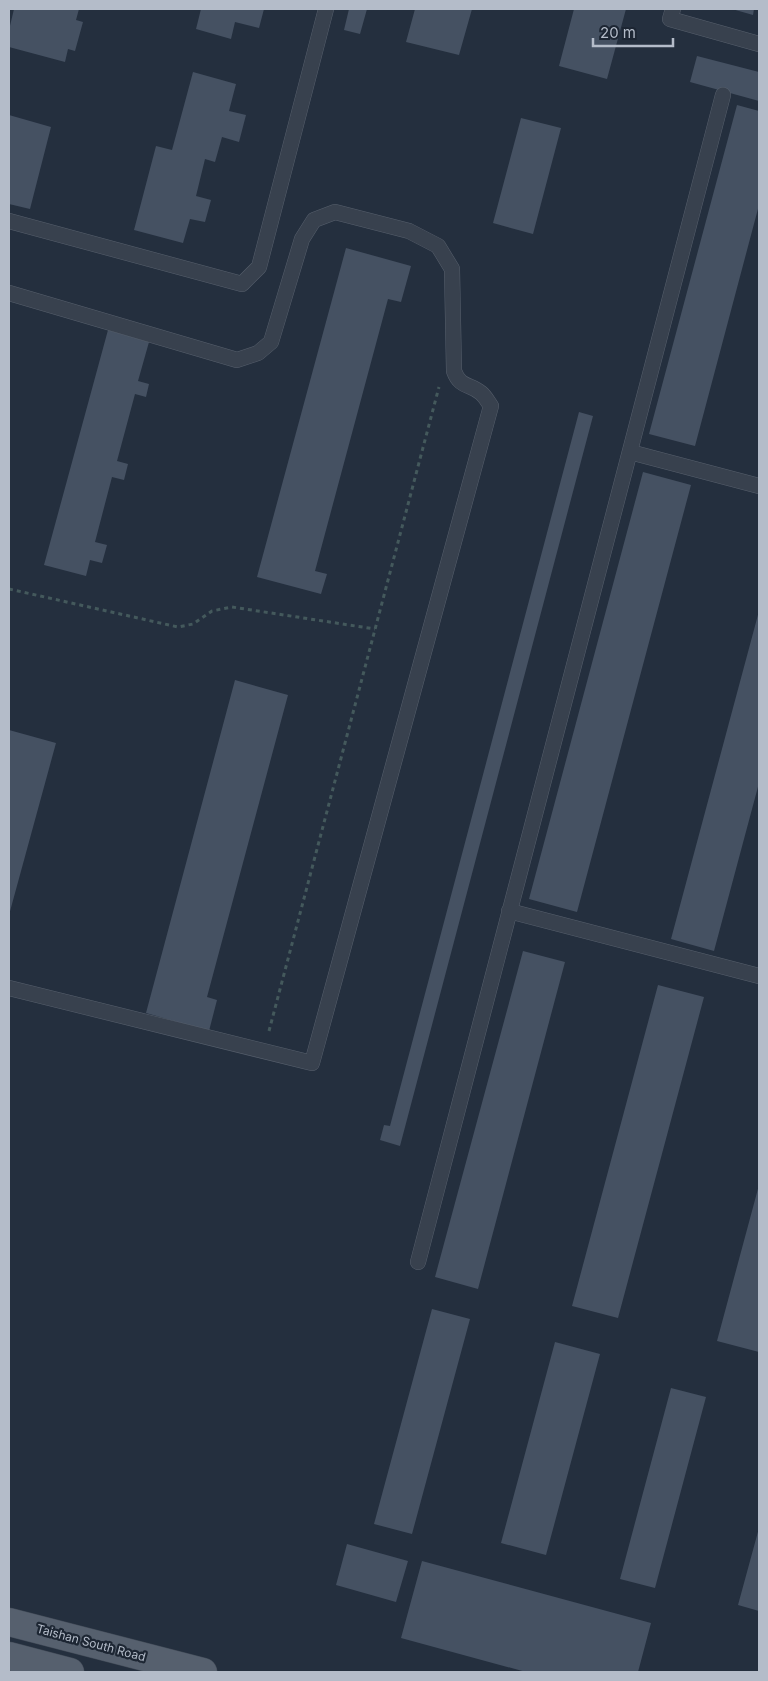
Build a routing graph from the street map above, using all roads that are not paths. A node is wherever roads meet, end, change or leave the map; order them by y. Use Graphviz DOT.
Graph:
graph roads {
  1 [pos="326,9"];
  2 [pos="673,9"];
  3 [pos="759,44"];
  4 [pos="723,95"];
  5 [pos="9,221"];
  6 [pos="9,293"];
  7 [pos="630,452"];
  8 [pos="759,486"];
  9 [pos="510,911"];
  10 [pos="759,976"];
  11 [pos="9,988"];
  12 [pos="418,1262"];
  13 [pos="9,1622"];
  14 [pos="9,1656"];
  15 [pos="70,1672"];
  16 [pos="203,1672"];
  1 -- 5 [label="lane"];
  2 -- 3 [label="lane"];
  4 -- 7 [label="lane"];
  6 -- 11 [label="lane"];
  7 -- 8 [label="lane"];
  7 -- 9 [label="lane"];
  9 -- 10 [label="lane"];
  9 -- 12 [label="lane"];
  13 -- 16 [label="main road, Taishan South Road"];
  14 -- 15 [label="main road"];
}
